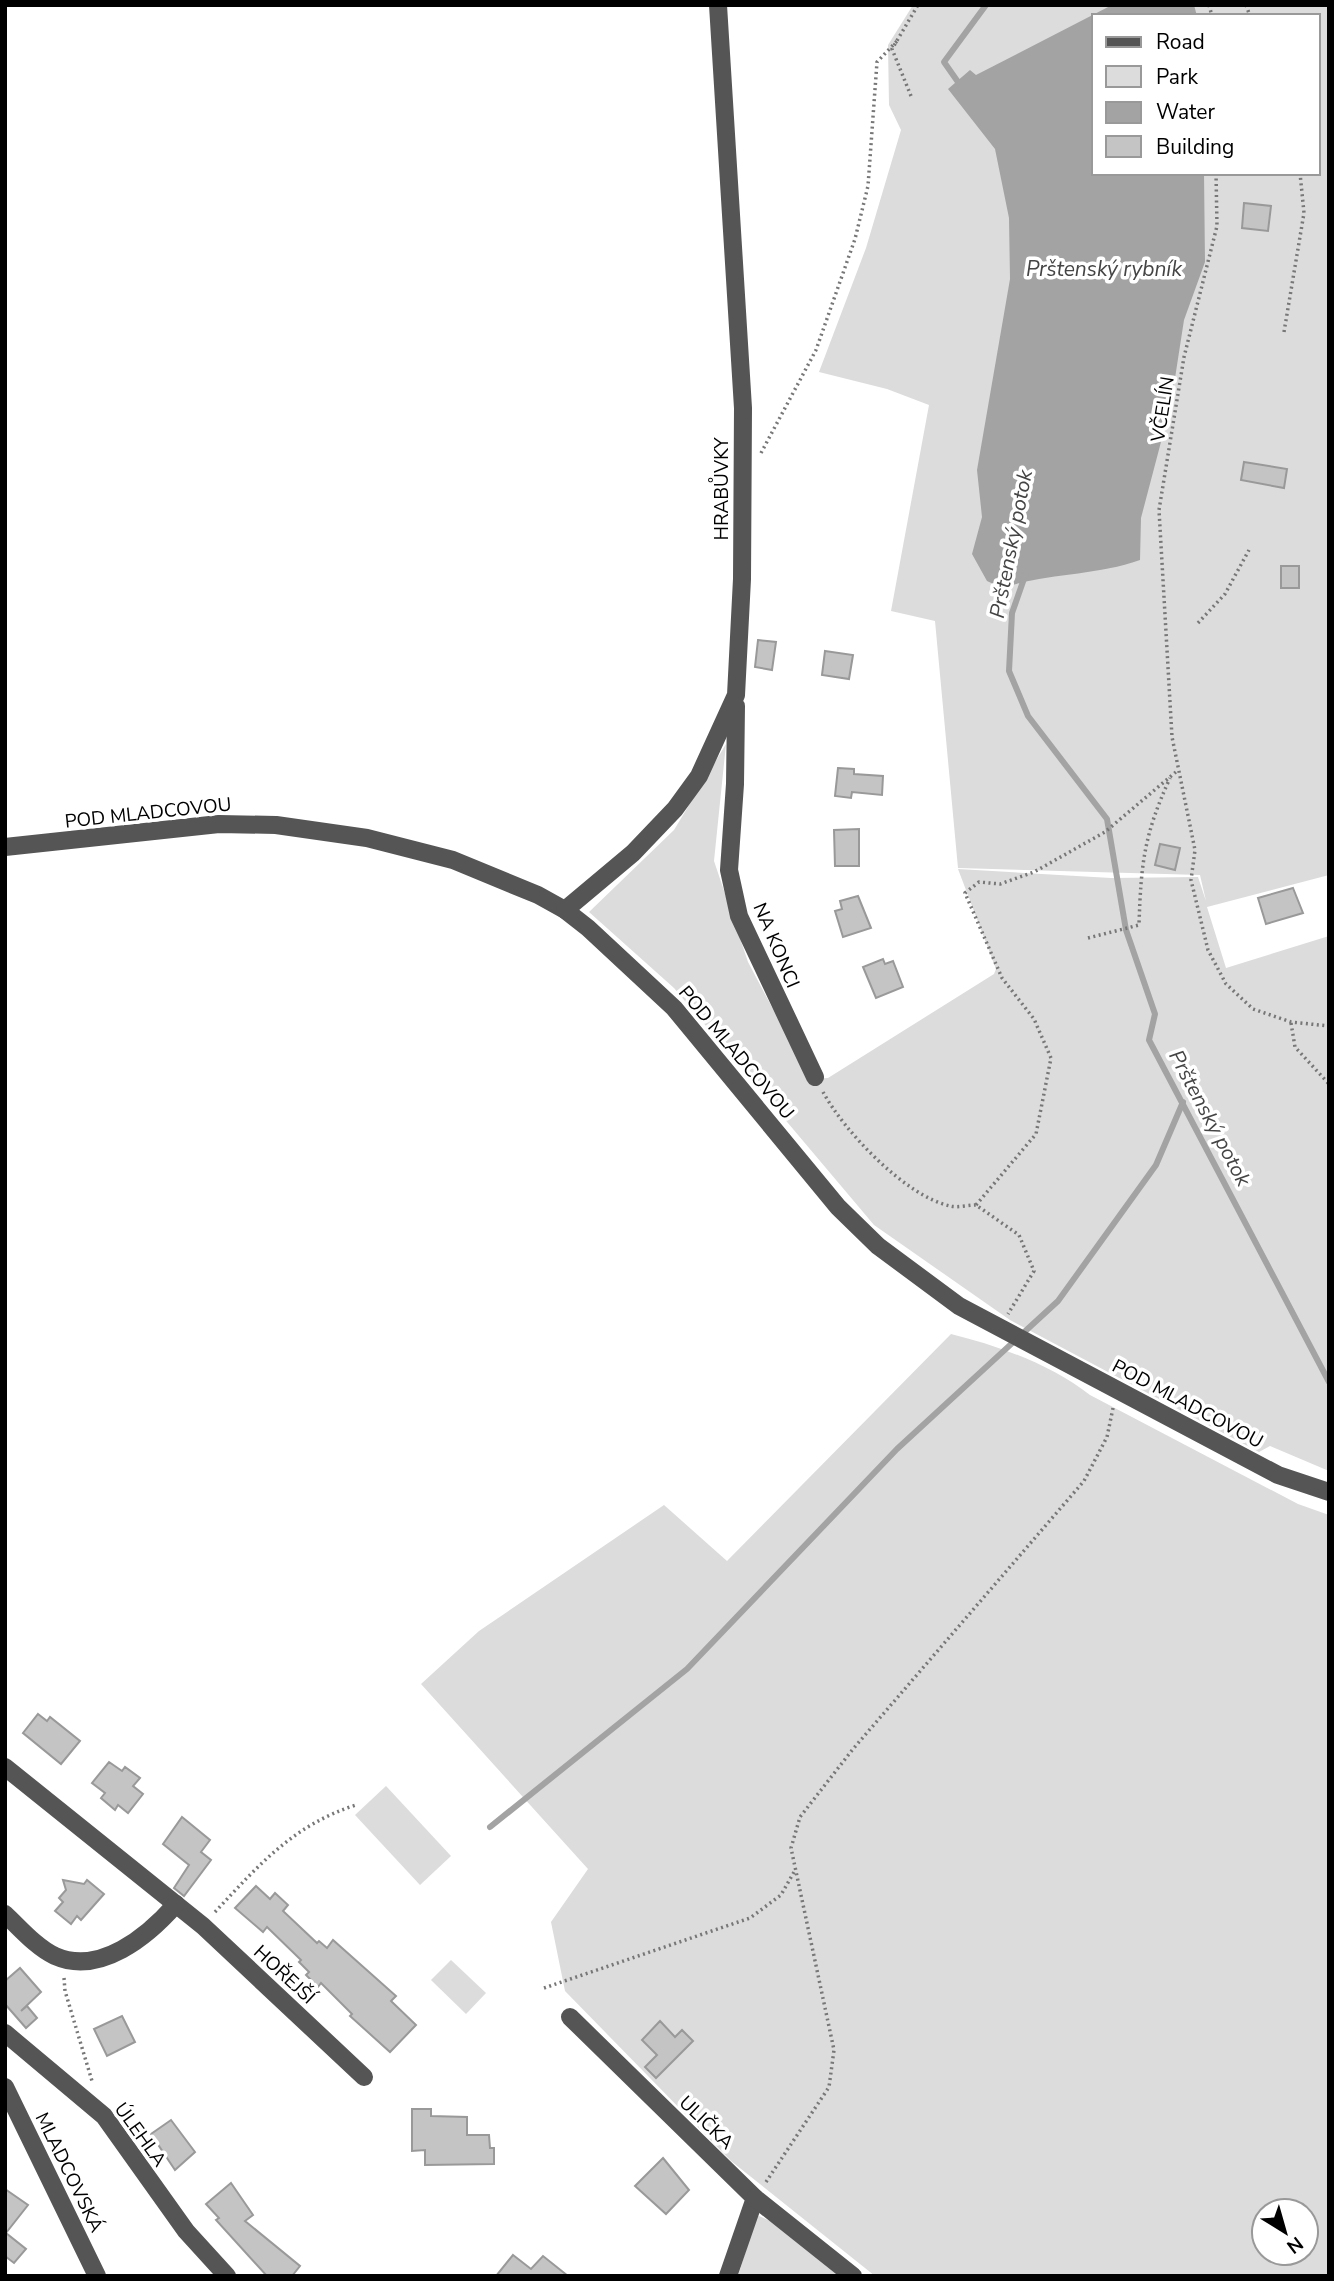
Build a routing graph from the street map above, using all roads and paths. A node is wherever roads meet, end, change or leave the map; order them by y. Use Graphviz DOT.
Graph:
graph roads {
  1 [pos="718,5"];
  2 [pos="918,5"];
  3 [pos="897,41"];
  4 [pos="911,96"];
  5 [pos="1216,175"];
  6 [pos="1300,175"];
  7 [pos="1284,332"];
  8 [pos="741,480"];
  9 [pos="1248,550"];
  10 [pos="1198,623"];
  11 [pos="736,695"];
  12 [pos="1177,771"];
  13 [pos="1171,777"];
  14 [pos="5,847"];
  15 [pos="565,910"];
  16 [pos="1088,938"];
  17 [pos="1291,1022"];
  18 [pos="1329,1026"];
  19 [pos="815,1077"];
  20 [pos="1329,1084"];
  21 [pos="976,1205"];
  22 [pos="999,1327"];
  23 [pos="1118,1389"];
  24 [pos="1329,1492"];
  25 [pos="5,1767"];
  26 [pos="356,1805"];
  27 [pos="795,1870"];
  28 [pos="176,1905"];
  29 [pos="5,1914"];
  30 [pos="211,1917"];
  31 [pos="72,1973"];
  32 [pos="544,1987"];
  33 [pos="570,2017"];
  34 [pos="5,2034"];
  35 [pos="364,2077"];
  36 [pos="5,2087"];
  37 [pos="104,2116"];
  38 [pos="755,2198"];
  39 [pos="97,2276"];
  40 [pos="227,2276"];
  41 [pos="728,2276"];
  42 [pos="853,2276"];
  1 -- 8 [label="street, HRABŮVKY"];
  2 -- 3 [label="path"];
  3 -- 4 [label="path"];
  3 -- 8 [label="path"];
  5 -- 12 [label="path, VČELÍN"];
  6 -- 7 [label="path"];
  8 -- 11 [label="street, HRABŮVKY"];
  9 -- 10 [label="path"];
  11 -- 15 [label="street, HRABŮVKY"];
  11 -- 19 [label="street, NA KONCI"];
  12 -- 13 [label="path"];
  12 -- 17 [label="path, VČELÍN"];
  13 -- 16 [label="path"];
  13 -- 21 [label="path"];
  14 -- 15 [label="street, POD MLADCOVOU"];
  15 -- 22 [label="street, POD MLADCOVOU"];
  17 -- 18 [label="path, VČELÍN"];
  17 -- 20 [label="path"];
  19 -- 21 [label="path"];
  21 -- 22 [label="path"];
  22 -- 23 [label="street, POD MLADCOVOU"];
  23 -- 24 [label="street, POD MLADCOVOU"];
  23 -- 27 [label="path"];
  25 -- 28 [label="street, HOŘEJŠÍ"];
  26 -- 30 [label="path"];
  27 -- 32 [label="path"];
  27 -- 38 [label="path"];
  28 -- 29 [label="street"];
  28 -- 35 [label="street, HOŘEJŠÍ"];
  31 -- 37 [label="path"];
  33 -- 38 [label="street, ULIČKA"];
  34 -- 37 [label="street, ÚLEHLA"];
  36 -- 39 [label="street, MLADCOVSKÁ"];
  37 -- 40 [label="street, ÚLEHLA"];
  38 -- 41 [label="street"];
  38 -- 42 [label="street, ULIČKA"];
}
